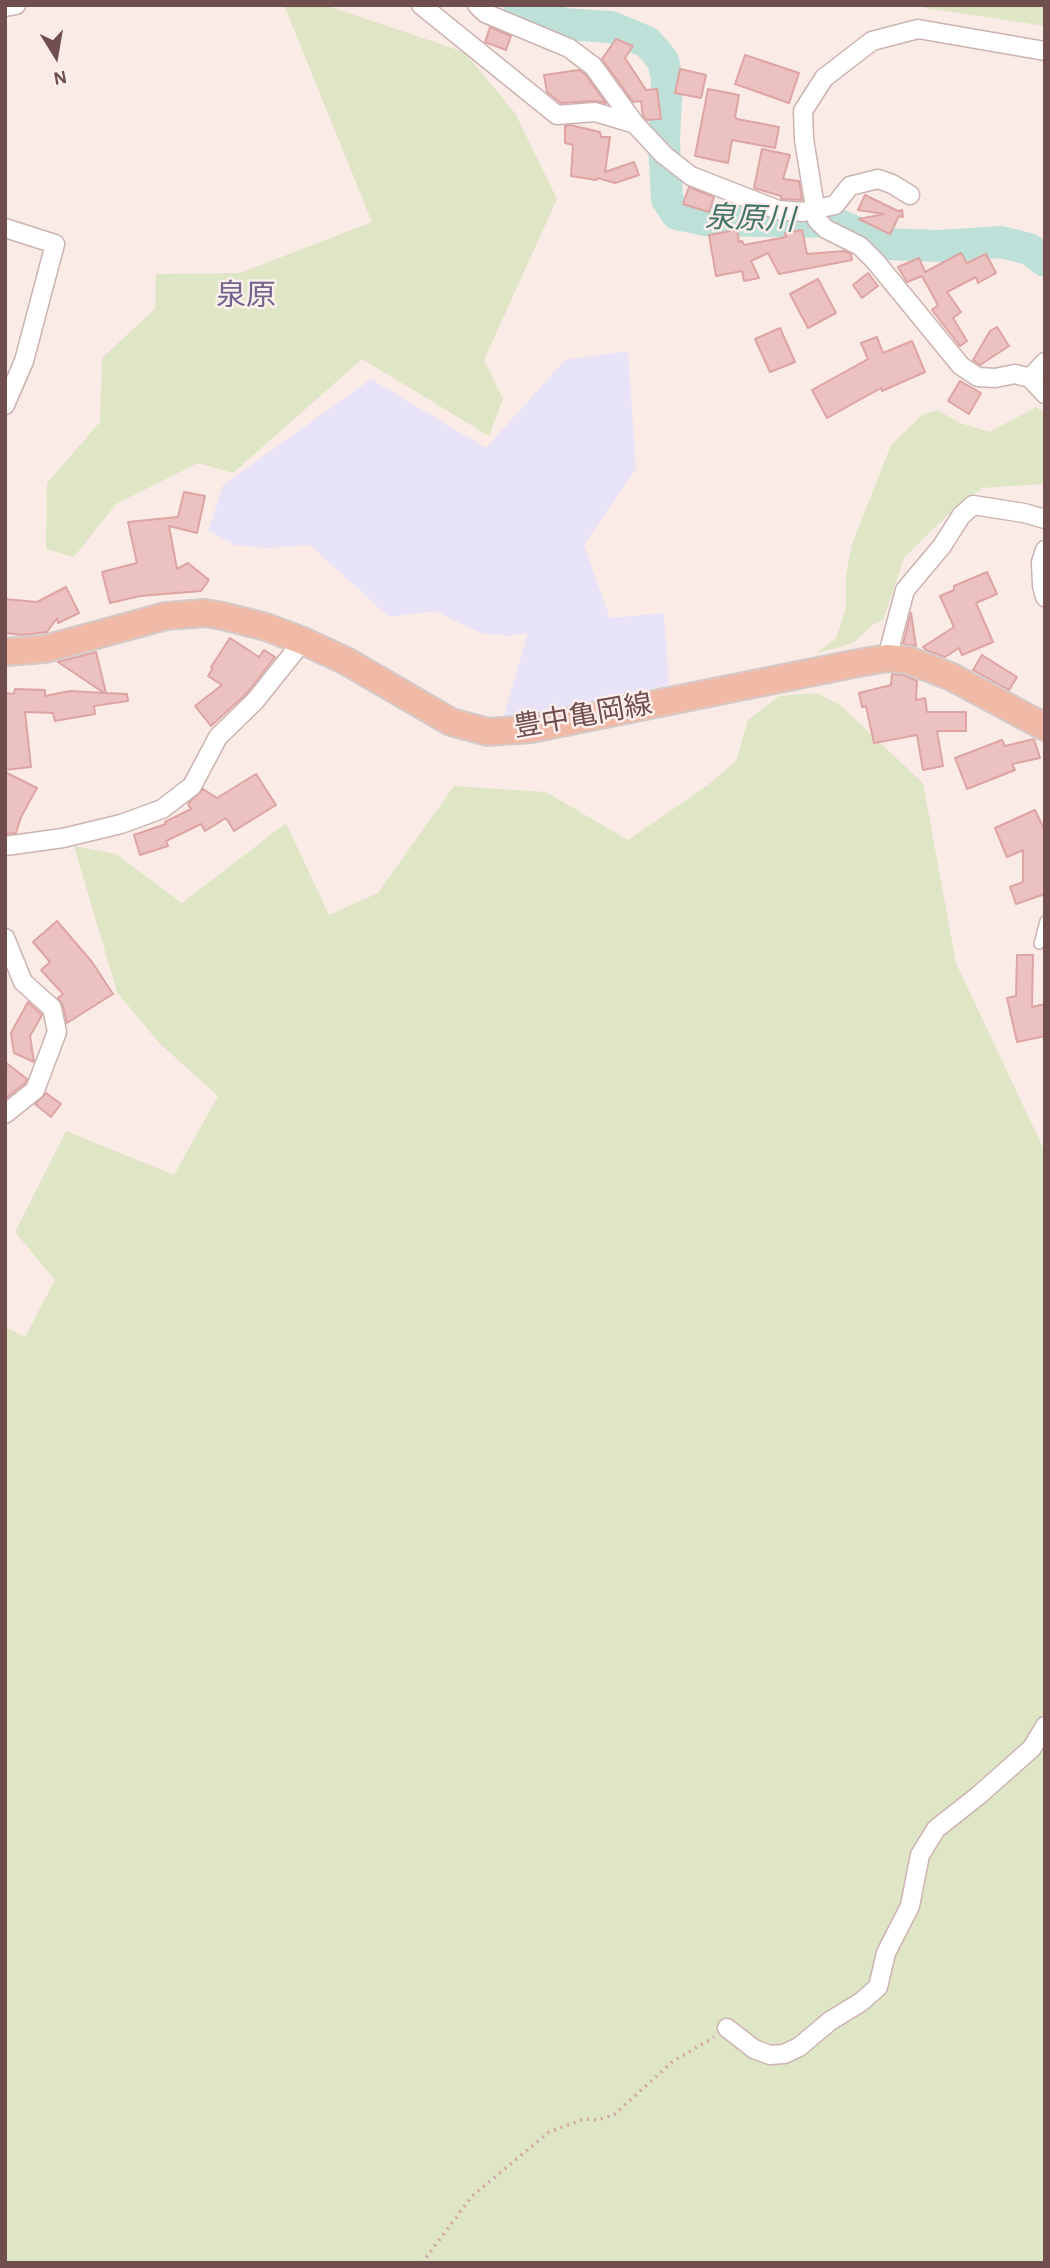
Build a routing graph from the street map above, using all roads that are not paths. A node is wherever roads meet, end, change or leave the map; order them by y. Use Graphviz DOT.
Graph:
graph roads {
  1 [pos="16,5"];
  2 [pos="421,5"];
  3 [pos="477,5"];
  4 [pos="5,7"];
  5 [pos="1045,51"];
  6 [pos="635,124"];
  7 [pos="910,195"];
  8 [pos="815,209"];
  9 [pos="5,228"];
  10 [pos="1045,362"];
  11 [pos="1030,378"];
  12 [pos="1045,394"];
  13 [pos="5,405"];
  14 [pos="1045,519"];
  15 [pos="1045,550"];
  16 [pos="1045,597"];
  17 [pos="303,641"];
  18 [pos="5,652"];
  19 [pos="887,658"];
  20 [pos="1045,727"];
  21 [pos="5,846"];
  22 [pos="1045,921"];
  23 [pos="5,938"];
  24 [pos="1039,944"];
  25 [pos="5,1114"];
  26 [pos="1045,1727"];
  27 [pos="727,2028"];
  1 -- 4 [label="street"];
  2 -- 6 [label="street"];
  3 -- 6 [label="street"];
  5 -- 8 [label="street"];
  6 -- 8 [label="street"];
  7 -- 8 [label="street"];
  8 -- 11 [label="street"];
  9 -- 13 [label="street"];
  10 -- 11 [label="street"];
  11 -- 12 [label="street"];
  14 -- 19 [label="street"];
  15 -- 16 [label="street"];
  17 -- 18 [label="main road, 豊中亀岡線"];
  17 -- 19 [label="main road, 豊中亀岡線"];
  17 -- 21 [label="street"];
  19 -- 20 [label="main road, 豊中亀岡線"];
  22 -- 24 [label="lane"];
  23 -- 25 [label="street"];
  26 -- 27 [label="street"];
}
